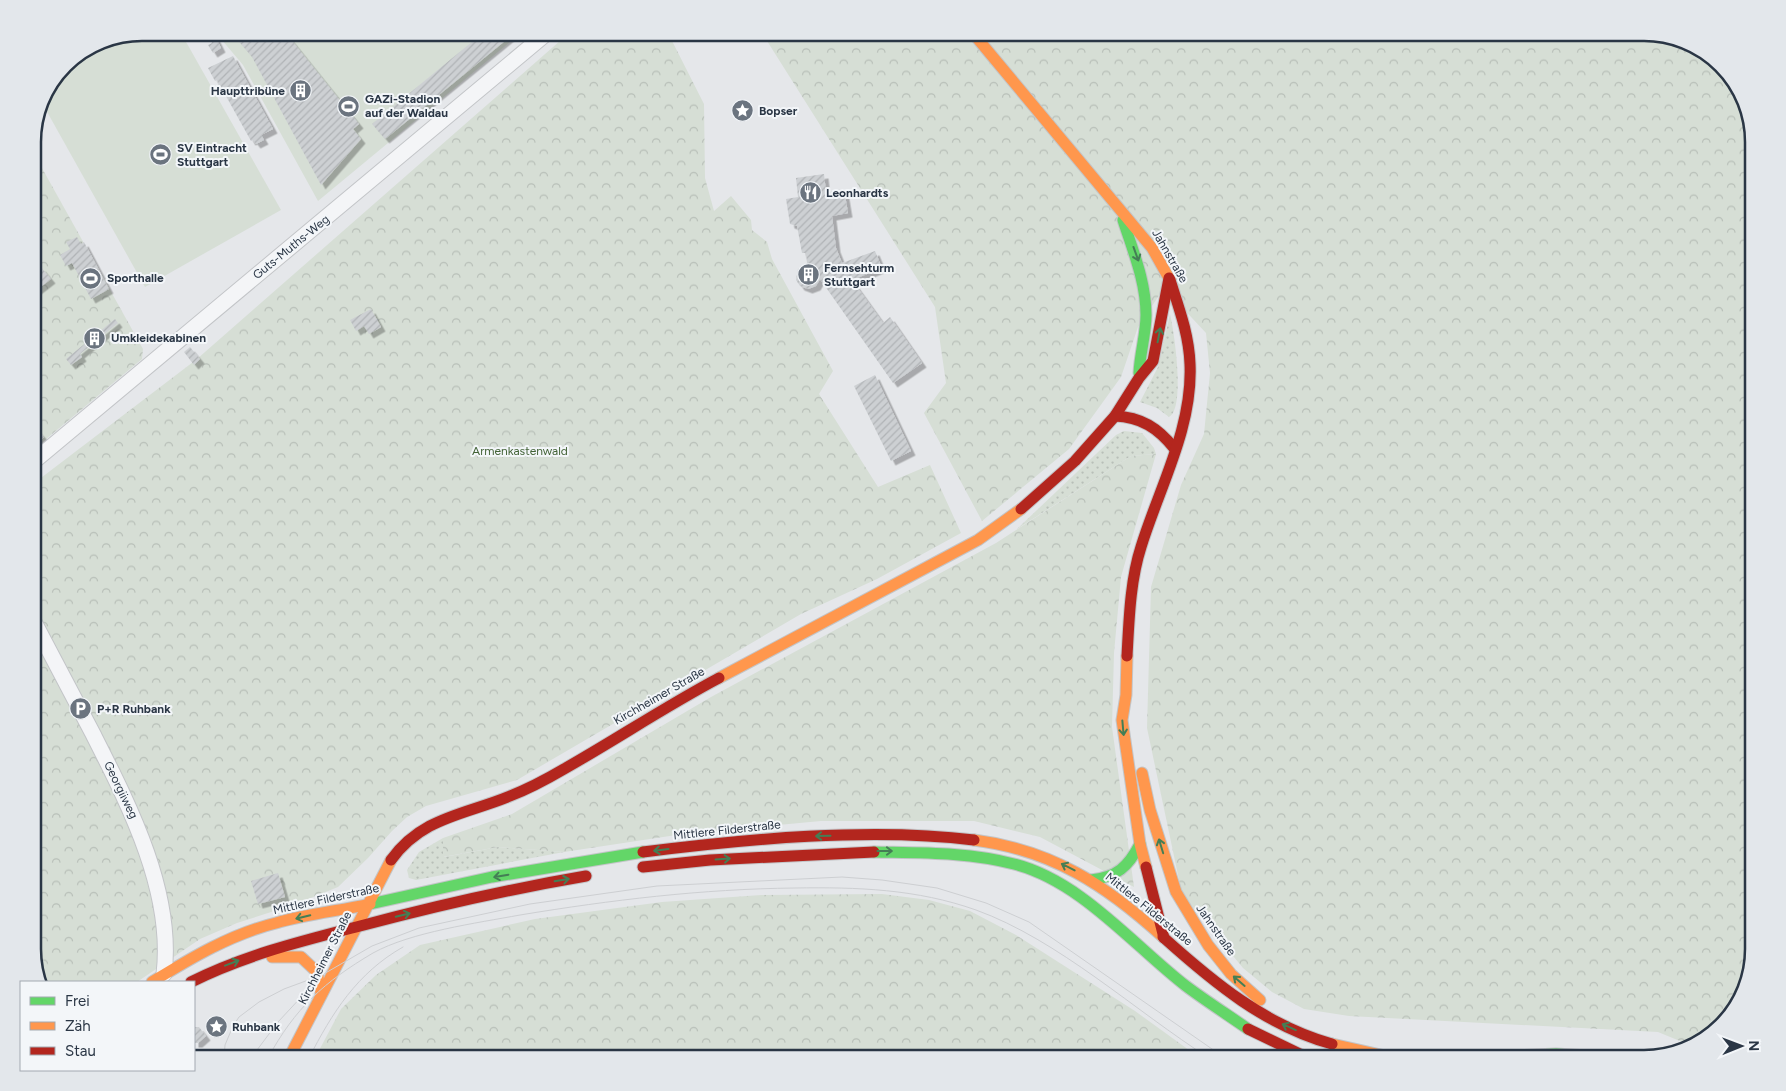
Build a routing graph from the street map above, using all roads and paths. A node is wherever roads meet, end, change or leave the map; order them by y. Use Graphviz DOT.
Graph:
graph roads {
  1 [pos="537,41"];
  2 [pos="980,41"];
  3 [pos="1120,208"];
  4 [pos="1169,278"];
  5 [pos="1139,378"];
  6 [pos="1115,416"];
  7 [pos="1174,448"];
  8 [pos="41,455"];
  9 [pos="41,636"];
  10 [pos="1126,695"];
  11 [pos="1140,844"];
  12 [pos="630,869"];
  13 [pos="594,875"];
  14 [pos="1091,880"];
  15 [pos="368,904"];
  16 [pos="356,927"];
  17 [pos="1164,938"];
  18 [pos="254,954"];
  19 [pos="159,980"];
  20 [pos="193,981"];
  21 [pos="1186,986"];
  22 [pos="321,993"];
  23 [pos="1269,1018"];
  24 [pos="293,1050"];
  25 [pos="1291,1050"];
  26 [pos="1352,1050"];
  1 -- 8 [label="street, Guts-Muths-Weg"];
  2 -- 3 [label="main road, Jahnstraße"];
  3 -- 4 [label="main road, Jahnstraße"];
  3 -- 5 [label="main road, one-way"];
  5 -- 4 [label="main road, Kirchheimer Straße, one-way"];
  4 -- 7 [label="main road, Jahnstraße"];
  5 -- 6 [label="main road, Kirchheimer Straße"];
  6 -- 7 [label="main road"];
  6 -- 15 [label="main road, Kirchheimer Straße"];
  7 -- 10 [label="main road, Jahnstraße"];
  9 -- 19 [label="street, Georgiiweg"];
  10 -- 11 [label="main road, Jahnstraße, one-way"];
  23 -- 10 [label="main road, Jahnstraße, one-way"];
  11 -- 14 [label="main road"];
  11 -- 17 [label="main road, Jahnstraße"];
  12 -- 21 [label="main road, one-way"];
  16 -- 13 [label="main road, one-way"];
  14 -- 15 [label="main road, Mittlere Filderstraße, one-way"];
  14 -- 17 [label="main road, Mittlere Filderstraße"];
  15 -- 16 [label="main road, Kirchheimer Straße"];
  15 -- 19 [label="main road, Mittlere Filderstraße, one-way"];
  16 -- 18 [label="main road"];
  16 -- 22 [label="main road, Kirchheimer Straße"];
  17 -- 21 [label="main road, Jahnstraße"];
  17 -- 23 [label="main road, Mittlere Filderstraße"];
  20 -- 18 [label="main road, one-way"];
  18 -- 22 [label="main road"];
  21 -- 25 [label="main road"];
  22 -- 24 [label="main road, Kirchheimer Straße"];
  26 -- 23 [label="main road, one-way"];
}
